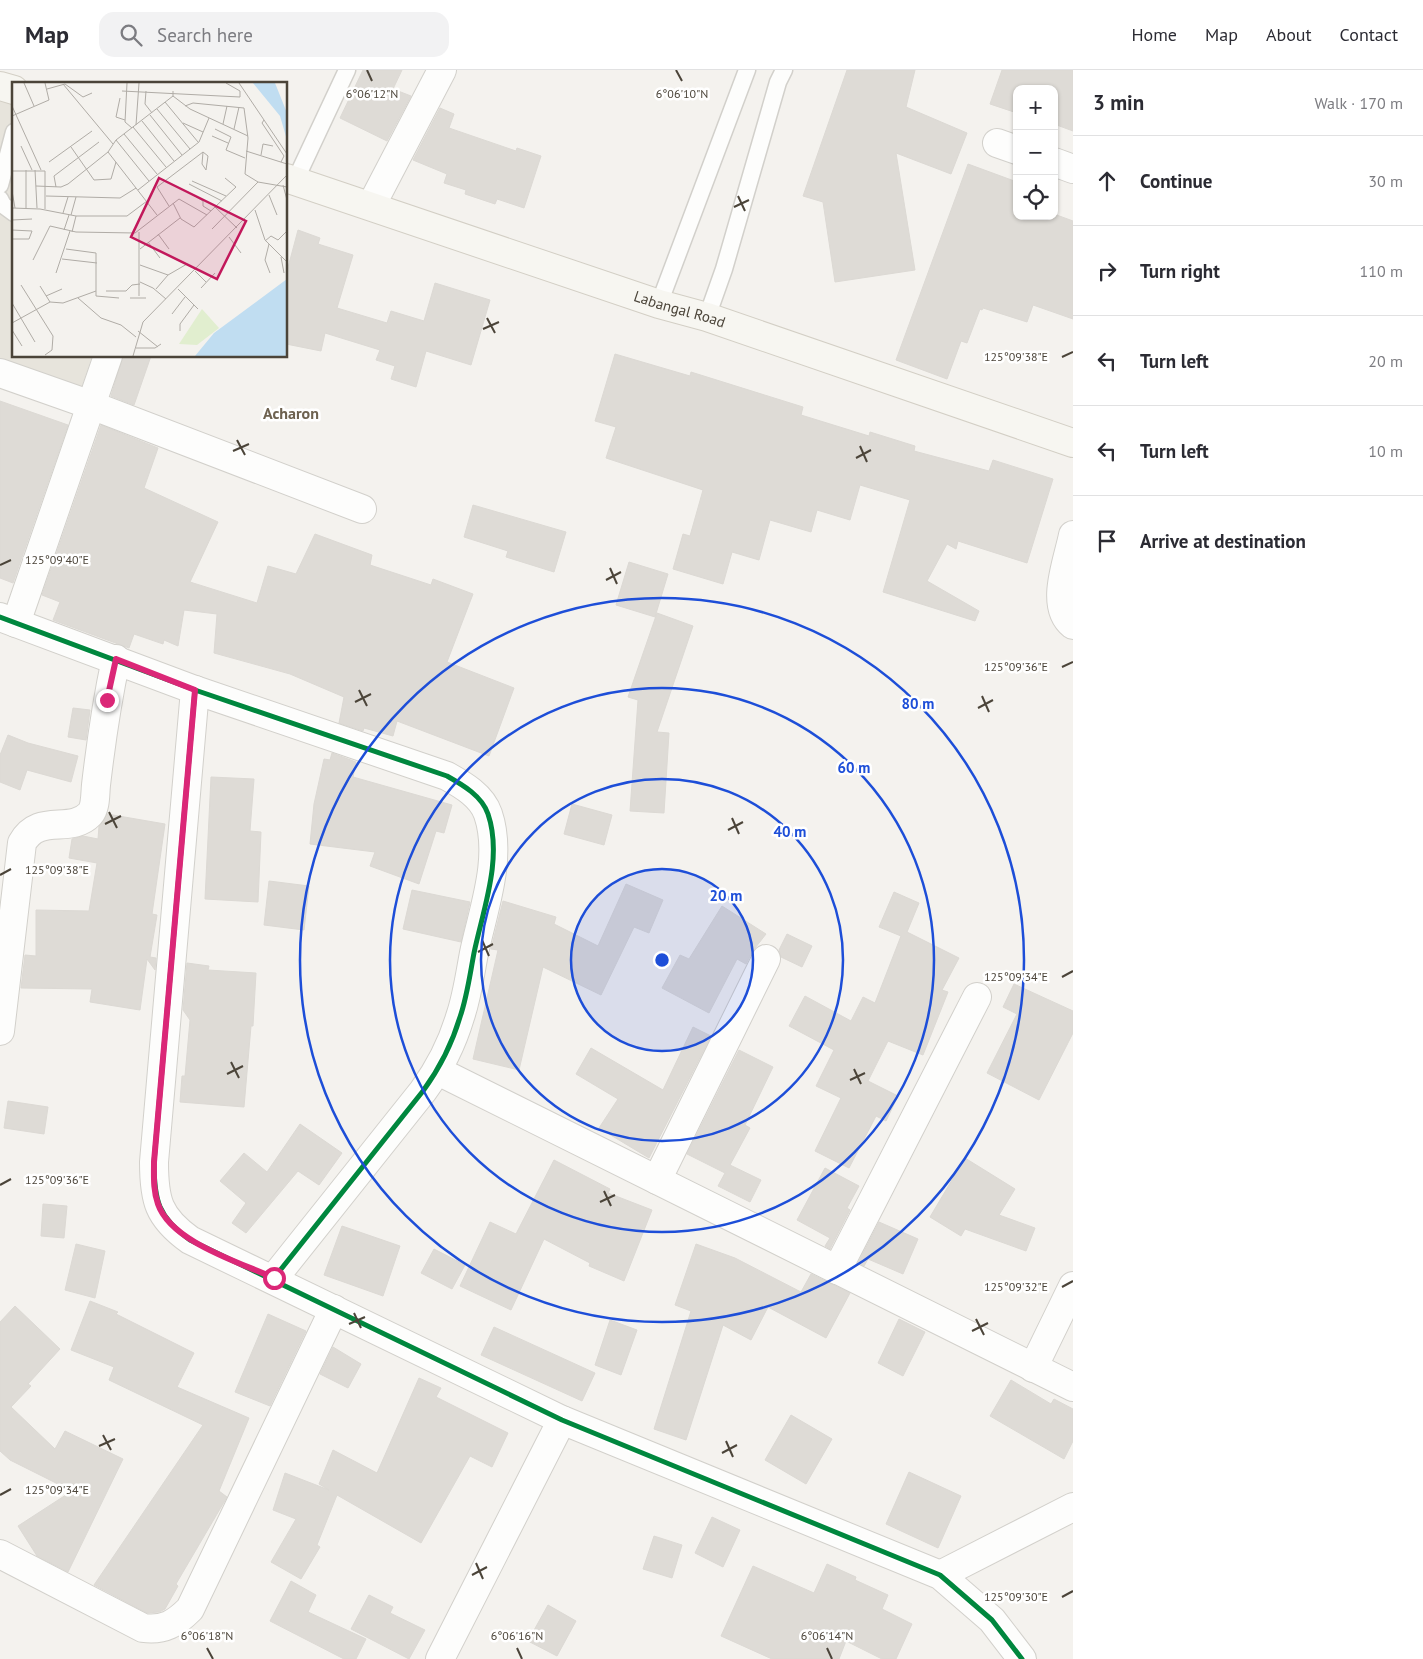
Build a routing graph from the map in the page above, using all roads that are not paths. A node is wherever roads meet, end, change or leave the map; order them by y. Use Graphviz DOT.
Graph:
graph roads {
  1 [pos="347,70"];
  2 [pos="442,70"];
  3 [pos="747,70"];
  4 [pos="784,70"];
  5 [pos="12,140"];
  6 [pos="1058,163"];
  7 [pos="1073,169"];
  8 [pos="291,180"];
  9 [pos="0,185"];
  10 [pos="0,199"];
  11 [pos="371,206"];
  12 [pos="12,212"];
  13 [pos="659,304"];
  14 [pos="707,317"];
  15 [pos="107,358"];
  16 [pos="0,373"];
  17 [pos="91,405"];
  18 [pos="1073,443"];
  19 [pos="362,509"];
  20 [pos="1073,536"];
  21 [pos="8,620"];
  22 [pos="1073,625"];
  23 [pos="116,659"];
  24 [pos="195,690"];
  25 [pos="766,959"];
  26 [pos="977,997"];
  27 [pos="0,1031"];
  28 [pos="438,1071"];
  29 [pos="658,1180"];
  30 [pos="837,1270"];
  31 [pos="274,1278"];
  32 [pos="1073,1286"];
  33 [pos="334,1309"];
  34 [pos="1033,1368"];
  35 [pos="1073,1387"];
  36 [pos="562,1420"];
  37 [pos="1073,1507"];
  38 [pos="0,1554"];
  39 [pos="940,1575"];
  40 [pos="440,1659"];
  41 [pos="1022,1659"];
  1 -- 8 [label="lane"];
  2 -- 11 [label="street"];
  3 -- 13 [label="lane"];
  4 -- 14 [label="lane"];
  5 -- 9 [label="lane"];
  6 -- 7 [label="street"];
  8 -- 11 [label="main road, Labangal Road"];
  10 -- 12 [label="lane"];
  11 -- 13 [label="main road, Labangal Road"];
  13 -- 14 [label="main road, Labangal Road"];
  14 -- 18 [label="main road, Labangal Road"];
  15 -- 17 [label="street"];
  16 -- 17 [label="street"];
  17 -- 19 [label="street"];
  17 -- 21 [label="street"];
  20 -- 22 [label="street"];
  21 -- 23 [label="street"];
  23 -- 24 [label="street"];
  23 -- 27 [label="street"];
  24 -- 28 [label="street"];
  24 -- 31 [label="street"];
  25 -- 29 [label="street"];
  26 -- 30 [label="street"];
  28 -- 29 [label="street"];
  28 -- 31 [label="street"];
  29 -- 30 [label="street"];
  30 -- 34 [label="street"];
  31 -- 33 [label="street"];
  32 -- 34 [label="street"];
  33 -- 36 [label="street"];
  33 -- 38 [label="street"];
  34 -- 35 [label="street"];
  36 -- 39 [label="street"];
  36 -- 40 [label="street"];
  37 -- 39 [label="street"];
  39 -- 41 [label="street"];
}
